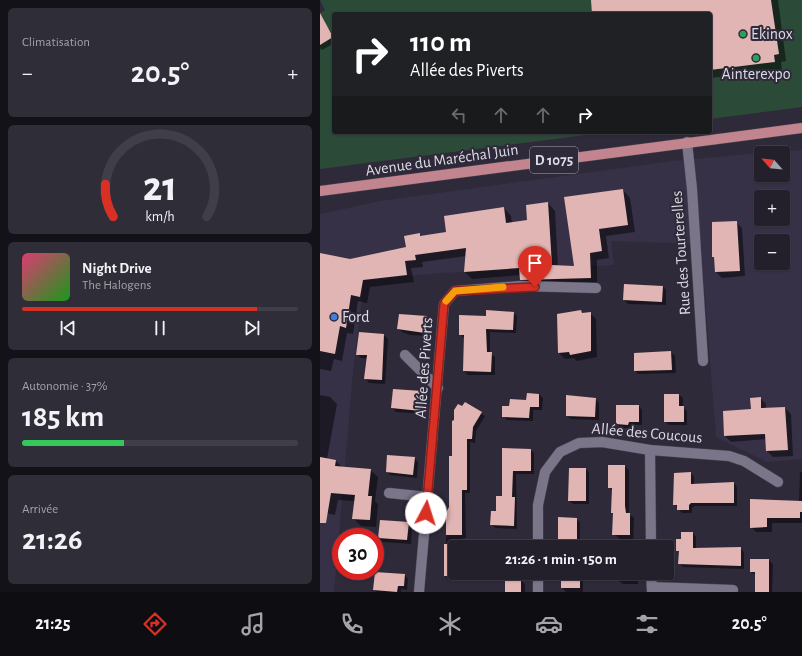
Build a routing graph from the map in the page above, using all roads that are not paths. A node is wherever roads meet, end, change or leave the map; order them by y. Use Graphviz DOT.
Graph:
graph roads {
  1 [pos="802,128"];
  2 [pos="687,142"];
  3 [pos="320,191"];
  4 [pos="596,288"];
  5 [pos="405,355"];
  6 [pos="703,361"];
  7 [pos="438,388"];
  8 [pos="650,450"];
  9 [pos="778,482"];
  10 [pos="389,493"];
  11 [pos="428,497"];
  12 [pos="538,540"];
  13 [pos="651,540"];
  14 [pos="538,580"];
  15 [pos="651,580"];
  16 [pos="652,590"];
  17 [pos="733,590"];
  18 [pos="419,592"];
  19 [pos="538,592"];
  1 -- 2 [label="main road, D 1075"];
  2 -- 3 [label="main road, Avenue du Maréchal Juin / D 1075"];
  2 -- 6 [label="street, Rue des Tourterelles"];
  4 -- 7 [label="street, Allée des Piverts"];
  5 -- 7 [label="street"];
  7 -- 11 [label="street, Allée des Piverts"];
  8 -- 9 [label="street, Allée des Coucous"];
  8 -- 12 [label="street, Allée des Coucous"];
  8 -- 13 [label="street"];
  10 -- 11 [label="street"];
  11 -- 18 [label="street, Allée des Piverts"];
  14 -- 19 [label="street"];
  15 -- 16 [label="street"];
  16 -- 17 [label="street"];
}
